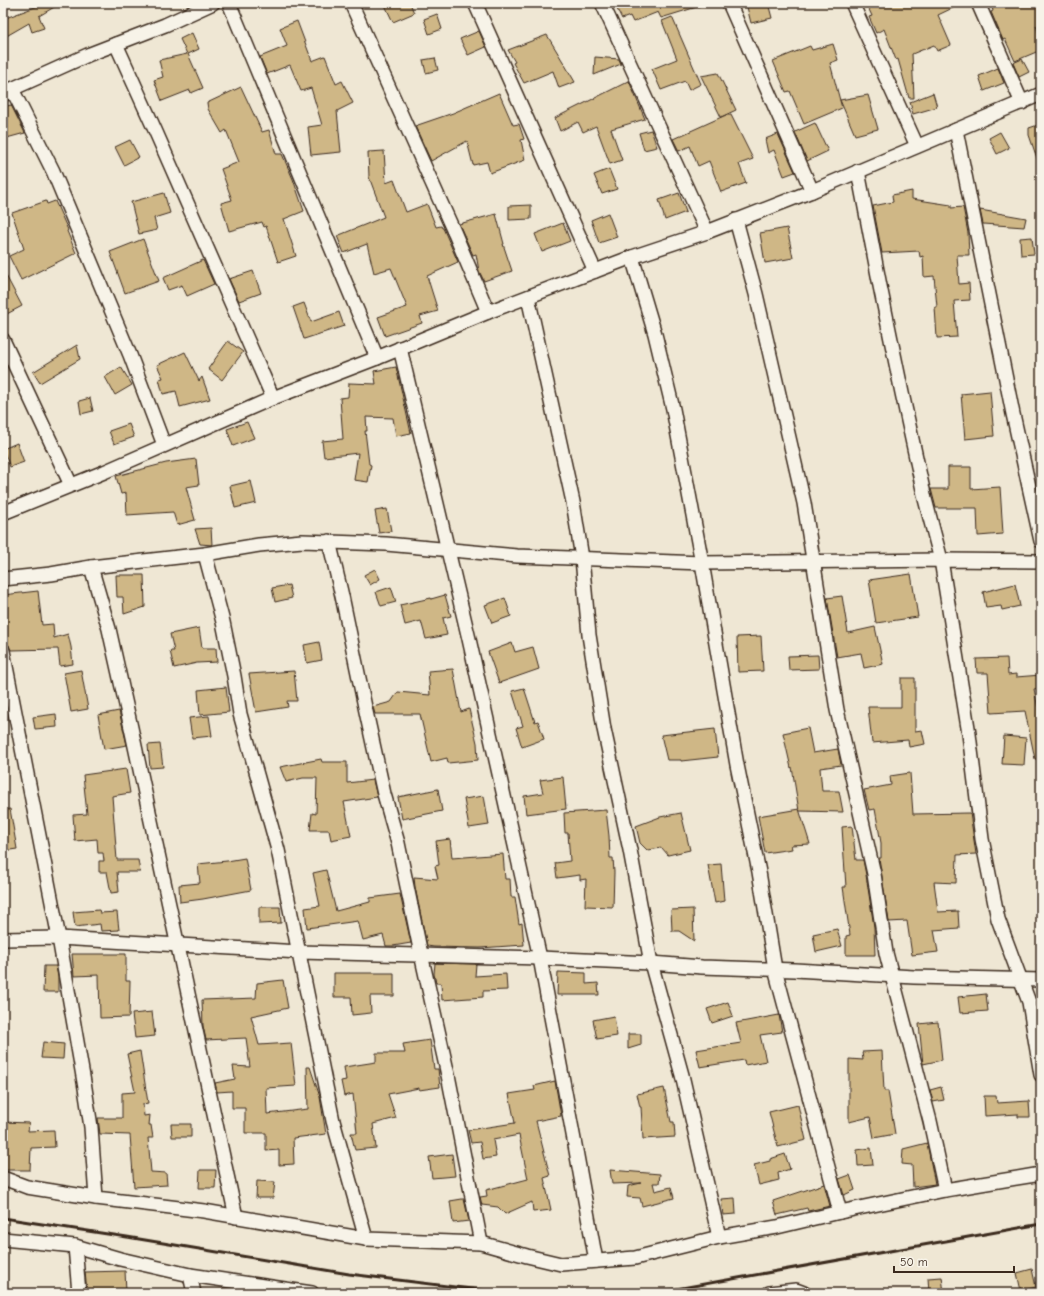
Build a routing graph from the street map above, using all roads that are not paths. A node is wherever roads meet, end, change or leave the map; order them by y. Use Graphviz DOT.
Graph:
graph roads {
  1 [pos="213,3"];
  2 [pos="229,3"];
  3 [pos="351,3"];
  4 [pos="475,3"];
  5 [pos="602,3"];
  6 [pos="729,3"];
  7 [pos="852,3"];
  8 [pos="978,3"];
  9 [pos="116,44"];
  10 [pos="8,92"];
  11 [pos="1041,94"];
  12 [pos="1022,102"];
  13 [pos="956,130"];
  14 [pos="917,146"];
  15 [pos="858,171"];
  16 [pos="812,191"];
  17 [pos="736,220"];
  18 [pos="707,232"];
  19 [pos="632,257"];
  20 [pos="595,272"];
  21 [pos="528,297"];
  22 [pos="488,312"];
  23 [pos="3,340"];
  24 [pos="400,348"];
  25 [pos="377,358"];
  26 [pos="273,398"];
  27 [pos="164,445"];
  28 [pos="71,485"];
  29 [pos="3,513"];
  30 [pos="329,541"];
  31 [pos="1041,541"];
  32 [pos="447,549"];
  33 [pos="205,554"];
  34 [pos="582,558"];
  35 [pos="941,560"];
  36 [pos="1041,561"];
  37 [pos="702,563"];
  38 [pos="813,563"];
  39 [pos="91,567"];
  40 [pos="3,578"];
  41 [pos="3,651"];
  42 [pos="59,938"];
  43 [pos="3,940"];
  44 [pos="179,946"];
  45 [pos="299,952"];
  46 [pos="421,954"];
  47 [pos="540,958"];
  48 [pos="651,963"];
  49 [pos="775,969"];
  50 [pos="891,974"];
  51 [pos="1021,979"];
  52 [pos="1041,980"];
  53 [pos="1041,1075"];
  54 [pos="1041,1174"];
  55 [pos="3,1178"];
  56 [pos="945,1190"];
  57 [pos="96,1198"];
  58 [pos="840,1212"];
  59 [pos="236,1217"];
  60 [pos="719,1237"];
  61 [pos="3,1239"];
  62 [pos="366,1240"];
  63 [pos="481,1243"];
  64 [pos="75,1246"];
  65 [pos="596,1261"];
  66 [pos="190,1275"];
  67 [pos="79,1293"];
  68 [pos="194,1293"];
  69 [pos="312,1293"];
  70 [pos="770,1293"];
  71 [pos="804,1293"];
  1 -- 9 [label="street"];
  2 -- 25 [label="street"];
  3 -- 22 [label="street"];
  4 -- 20 [label="street"];
  5 -- 18 [label="street"];
  6 -- 16 [label="street"];
  7 -- 14 [label="street"];
  8 -- 12 [label="street"];
  9 -- 10 [label="street"];
  9 -- 26 [label="street"];
  10 -- 27 [label="street"];
  11 -- 12 [label="street"];
  12 -- 13 [label="street"];
  13 -- 14 [label="street"];
  13 -- 31 [label="street"];
  14 -- 15 [label="street"];
  15 -- 16 [label="street"];
  15 -- 35 [label="street"];
  16 -- 17 [label="street"];
  17 -- 18 [label="street"];
  17 -- 38 [label="street"];
  18 -- 19 [label="street"];
  19 -- 20 [label="street"];
  19 -- 37 [label="street"];
  20 -- 21 [label="street"];
  21 -- 22 [label="street"];
  21 -- 34 [label="street"];
  22 -- 24 [label="street"];
  23 -- 28 [label="street"];
  24 -- 25 [label="street"];
  24 -- 32 [label="street"];
  25 -- 26 [label="street"];
  26 -- 27 [label="street"];
  27 -- 28 [label="street"];
  28 -- 29 [label="street"];
  30 -- 32 [label="street"];
  30 -- 33 [label="street"];
  30 -- 46 [label="street"];
  32 -- 34 [label="street"];
  32 -- 47 [label="street"];
  33 -- 39 [label="street"];
  33 -- 45 [label="street"];
  34 -- 37 [label="street"];
  34 -- 48 [label="street"];
  35 -- 36 [label="street"];
  35 -- 38 [label="street"];
  35 -- 51 [label="street"];
  37 -- 38 [label="street"];
  37 -- 49 [label="street"];
  38 -- 50 [label="street"];
  39 -- 40 [label="street"];
  39 -- 44 [label="street"];
  41 -- 42 [label="street"];
  42 -- 43 [label="street"];
  42 -- 44 [label="street"];
  42 -- 57 [label="street"];
  44 -- 45 [label="street"];
  44 -- 59 [label="street"];
  45 -- 46 [label="street"];
  45 -- 62 [label="street"];
  46 -- 47 [label="street"];
  46 -- 63 [label="street"];
  47 -- 48 [label="street"];
  47 -- 65 [label="street"];
  48 -- 49 [label="street"];
  48 -- 60 [label="street"];
  49 -- 50 [label="street"];
  49 -- 58 [label="street"];
  50 -- 51 [label="street"];
  50 -- 56 [label="street"];
  51 -- 52 [label="street"];
  51 -- 53 [label="street"];
  54 -- 56 [label="street"];
  55 -- 57 [label="street"];
  56 -- 58 [label="street"];
  57 -- 59 [label="street"];
  58 -- 60 [label="street"];
  59 -- 62 [label="street"];
  60 -- 65 [label="street"];
  61 -- 64 [label="street"];
  62 -- 63 [label="street"];
  63 -- 65 [label="street"];
  64 -- 66 [label="street"];
  64 -- 67 [label="street"];
  66 -- 68 [label="street"];
  66 -- 69 [label="street"];
  70 -- 71 [label="street"];
}
